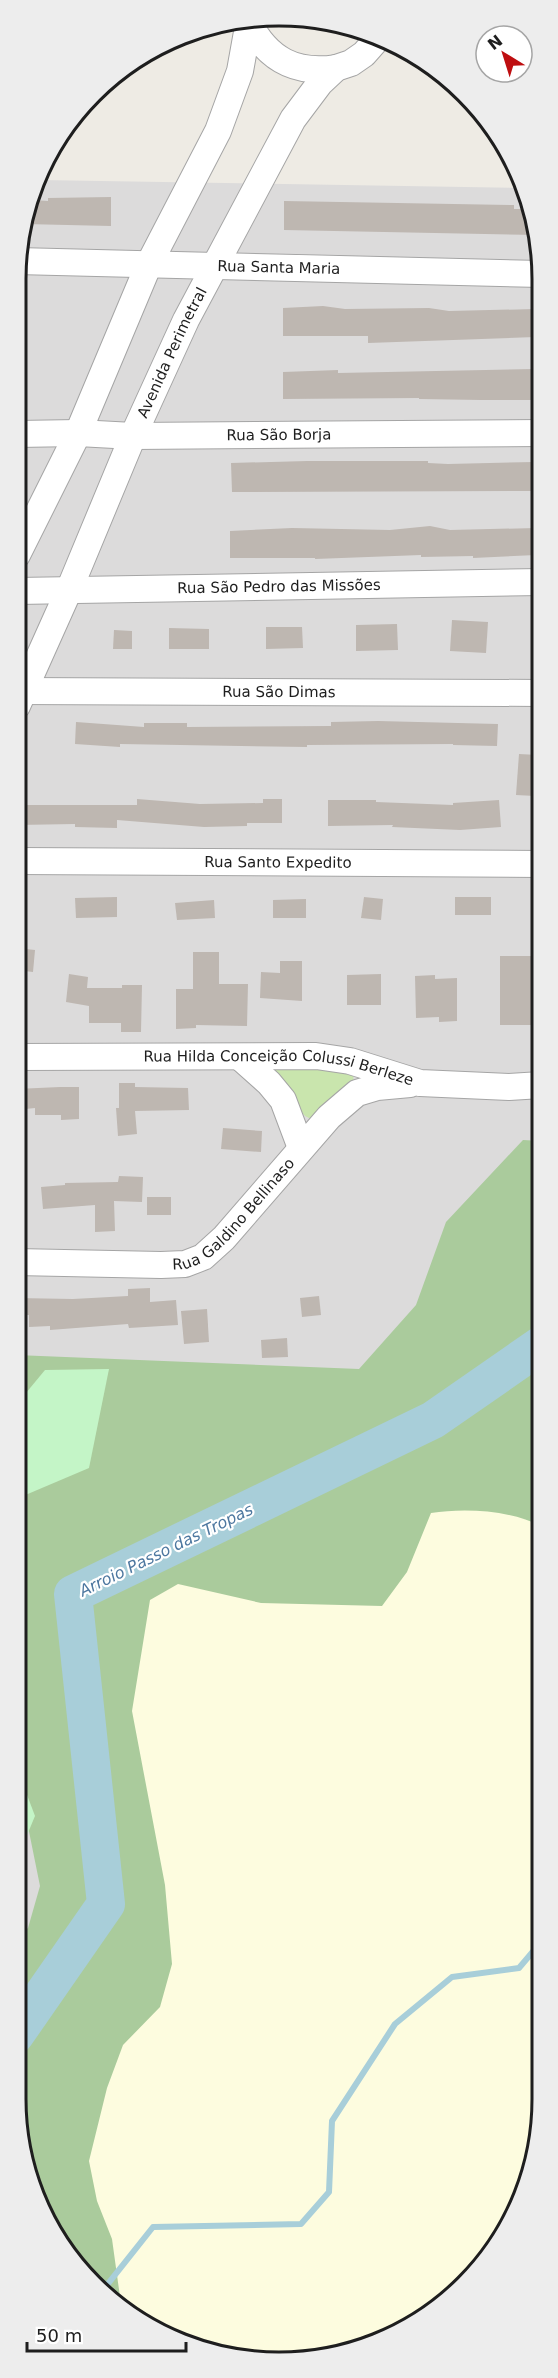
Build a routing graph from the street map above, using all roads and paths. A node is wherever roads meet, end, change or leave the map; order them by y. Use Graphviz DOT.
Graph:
graph roads {
  1 [pos="251,27"];
  2 [pos="248,28"];
  3 [pos="373,44"];
  4 [pos="336,68"];
  5 [pos="26,261"];
  6 [pos="149,264"];
  7 [pos="215,267"];
  8 [pos="532,274"];
  9 [pos="78,433"];
  10 [pos="532,433"];
  11 [pos="26,434"];
  12 [pos="133,436"];
  13 [pos="26,537"];
  14 [pos="532,582"];
  15 [pos="69,590"];
  16 [pos="26,591"];
  17 [pos="26,681"];
  18 [pos="532,693"];
  19 [pos="26,696"];
  20 [pos="26,861"];
  21 [pos="532,864"];
  22 [pos="26,1057"];
  23 [pos="241,1058"];
  24 [pos="360,1064"];
  25 [pos="420,1083"];
  26 [pos="532,1086"];
  27 [pos="364,1091"];
  28 [pos="301,1148"];
  29 [pos="26,1262"];
  1 -- 4 [label="street"];
  2 -- 6 [label="street"];
  3 -- 4 [label="street, Avenida Perimetral"];
  4 -- 7 [label="street, Avenida Perimetral"];
  5 -- 6 [label="street, Rua Santa Maria"];
  6 -- 7 [label="street, Rua Santa Maria"];
  6 -- 9 [label="street"];
  7 -- 8 [label="street, Rua Santa Maria"];
  7 -- 12 [label="street, Avenida Perimetral"];
  9 -- 11 [label="street, Rua São Borja"];
  9 -- 12 [label="street, Rua São Borja"];
  9 -- 13 [label="street"];
  10 -- 12 [label="street, Rua São Borja"];
  12 -- 15 [label="street, Avenida Perimetral"];
  14 -- 15 [label="street, Rua São Pedro das Missões"];
  15 -- 16 [label="street, Rua São Pedro das Missões"];
  15 -- 17 [label="street, Avenida Perimetral"];
  18 -- 19 [label="street, Rua São Dimas"];
  20 -- 21 [label="street, Rua Santo Expedito"];
  22 -- 23 [label="street, Rua Hilda Conceição Colussi Berleze"];
  23 -- 24 [label="street, Rua Hilda Conceição Colussi Berleze"];
  23 -- 28 [label="street"];
  24 -- 25 [label="street, Rua Hilda Conceição Colussi Berleze"];
  24 -- 27 [label="street"];
  25 -- 26 [label="street, Rua Hilda Conceição Colussi Berleze"];
  25 -- 27 [label="street, Rua Galdino Bellinaso"];
  27 -- 28 [label="street, Rua Galdino Bellinaso"];
  28 -- 29 [label="street, Rua Galdino Bellinaso"];
}
